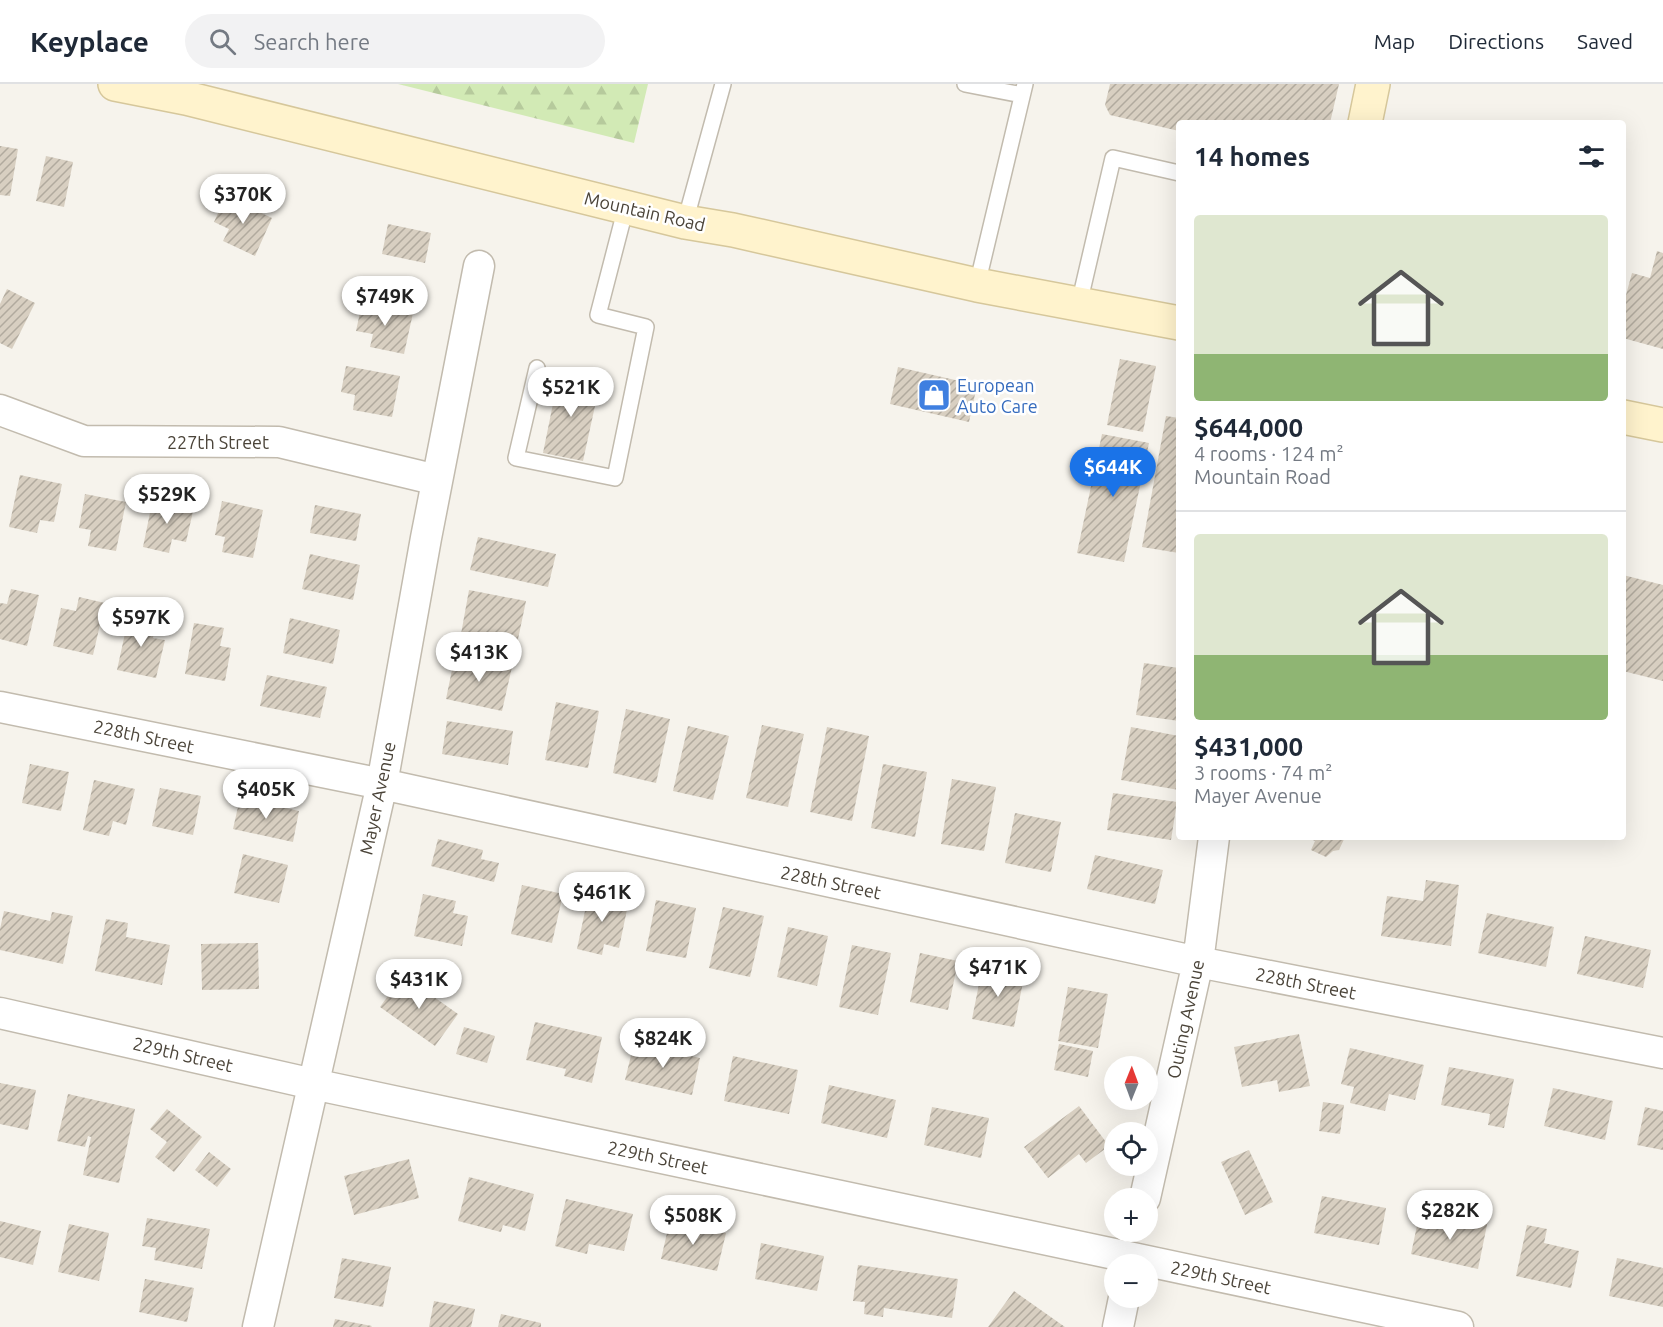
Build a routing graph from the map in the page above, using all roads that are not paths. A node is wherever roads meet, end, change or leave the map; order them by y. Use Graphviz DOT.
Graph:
graph roads {
  1 [pos="115,84"];
  2 [pos="723,84"];
  3 [pos="965,84"];
  4 [pos="1373,84"];
  5 [pos="1023,89"];
  6 [pos="188,91"];
  7 [pos="1366,120"];
  8 [pos="1176,172"];
  9 [pos="626,207"];
  10 [pos="685,222"];
  11 [pos="479,266"];
  12 [pos="977,285"];
  13 [pos="1079,304"];
  14 [pos="1176,322"];
  15 [pos="537,368"];
  16 [pos="0,410"];
  17 [pos="1626,418"];
  18 [pos="1663,425"];
  19 [pos="437,480"];
  20 [pos="0,707"];
  21 [pos="382,784"];
  22 [pos="1214,840"];
  23 [pos="1198,962"];
  24 [pos="0,1013"];
  25 [pos="1663,1053"];
  26 [pos="314,1084"];
  27 [pos="1147,1188"];
  28 [pos="1133,1251"];
  29 [pos="1122,1308"];
  30 [pos="258,1327"];
  31 [pos="1118,1327"];
  32 [pos="1458,1327"];
  1 -- 6 [label="main road, Mountain Road"];
  2 -- 10 [label="lane"];
  3 -- 5 [label="lane"];
  4 -- 7 [label="main road"];
  5 -- 12 [label="lane"];
  6 -- 9 [label="main road, Mountain Road"];
  8 -- 13 [label="lane"];
  9 -- 10 [label="main road, Mountain Road"];
  9 -- 15 [label="lane"];
  10 -- 12 [label="main road, Mountain Road"];
  11 -- 19 [label="street, Mayer Avenue"];
  12 -- 13 [label="main road, Mountain Road"];
  13 -- 14 [label="main road, Mountain Road"];
  16 -- 19 [label="street, 227th Street"];
  17 -- 18 [label="main road"];
  19 -- 21 [label="street, Mayer Avenue"];
  20 -- 21 [label="street, 228th Street"];
  21 -- 23 [label="street, 228th Street"];
  21 -- 26 [label="street, Mayer Avenue"];
  22 -- 23 [label="street, Outing Avenue"];
  23 -- 25 [label="street, 228th Street"];
  23 -- 27 [label="street, Outing Avenue"];
  24 -- 26 [label="street, 229th Street"];
  26 -- 28 [label="street, 229th Street"];
  26 -- 30 [label="street, Mayer Avenue"];
  28 -- 32 [label="street, 229th Street"];
  29 -- 31 [label="street"];
}
